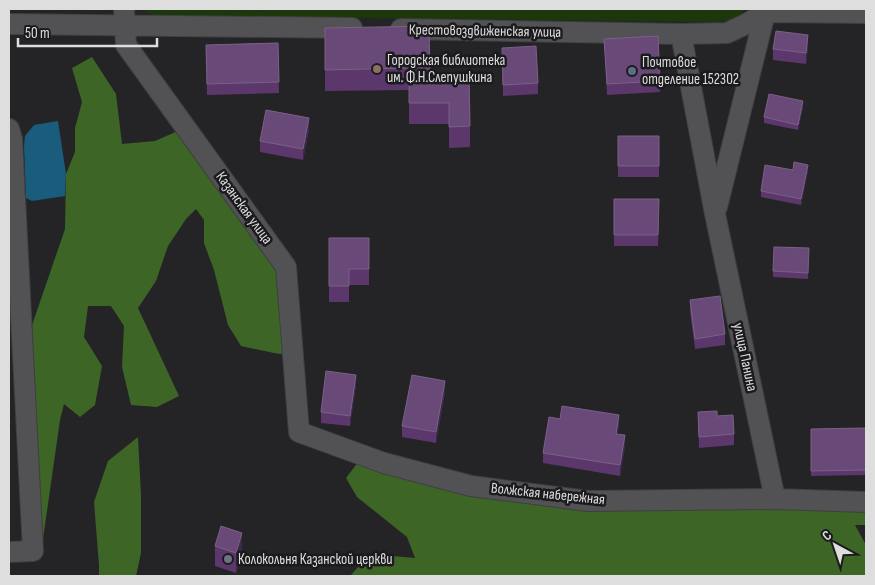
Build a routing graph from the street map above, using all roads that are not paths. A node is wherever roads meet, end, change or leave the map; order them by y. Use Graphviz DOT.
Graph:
graph roads {
  1 [pos="766,10"];
  2 [pos="866,13"];
  3 [pos="124,17"];
  4 [pos="9,24"];
  5 [pos="680,34"];
  6 [pos="9,129"];
  7 [pos="715,214"];
  8 [pos="299,432"];
  9 [pos="775,499"];
  10 [pos="866,502"];
  11 [pos="9,552"];
  1 -- 2 [label="street"];
  1 -- 5 [label="street, Крестовоздвиженская улица"];
  1 -- 7 [label="street, улица Панина"];
  3 -- 4 [label="street, Крестовоздвиженская улица"];
  3 -- 5 [label="street, Крестовоздвиженская улица"];
  3 -- 8 [label="street, Казанская улица"];
  5 -- 7 [label="street, улица Панина"];
  6 -- 11 [label="street"];
  7 -- 9 [label="street, улица Панина"];
  8 -- 9 [label="street, Волжская набережная"];
  9 -- 10 [label="street, Волжская набережная"];
}
